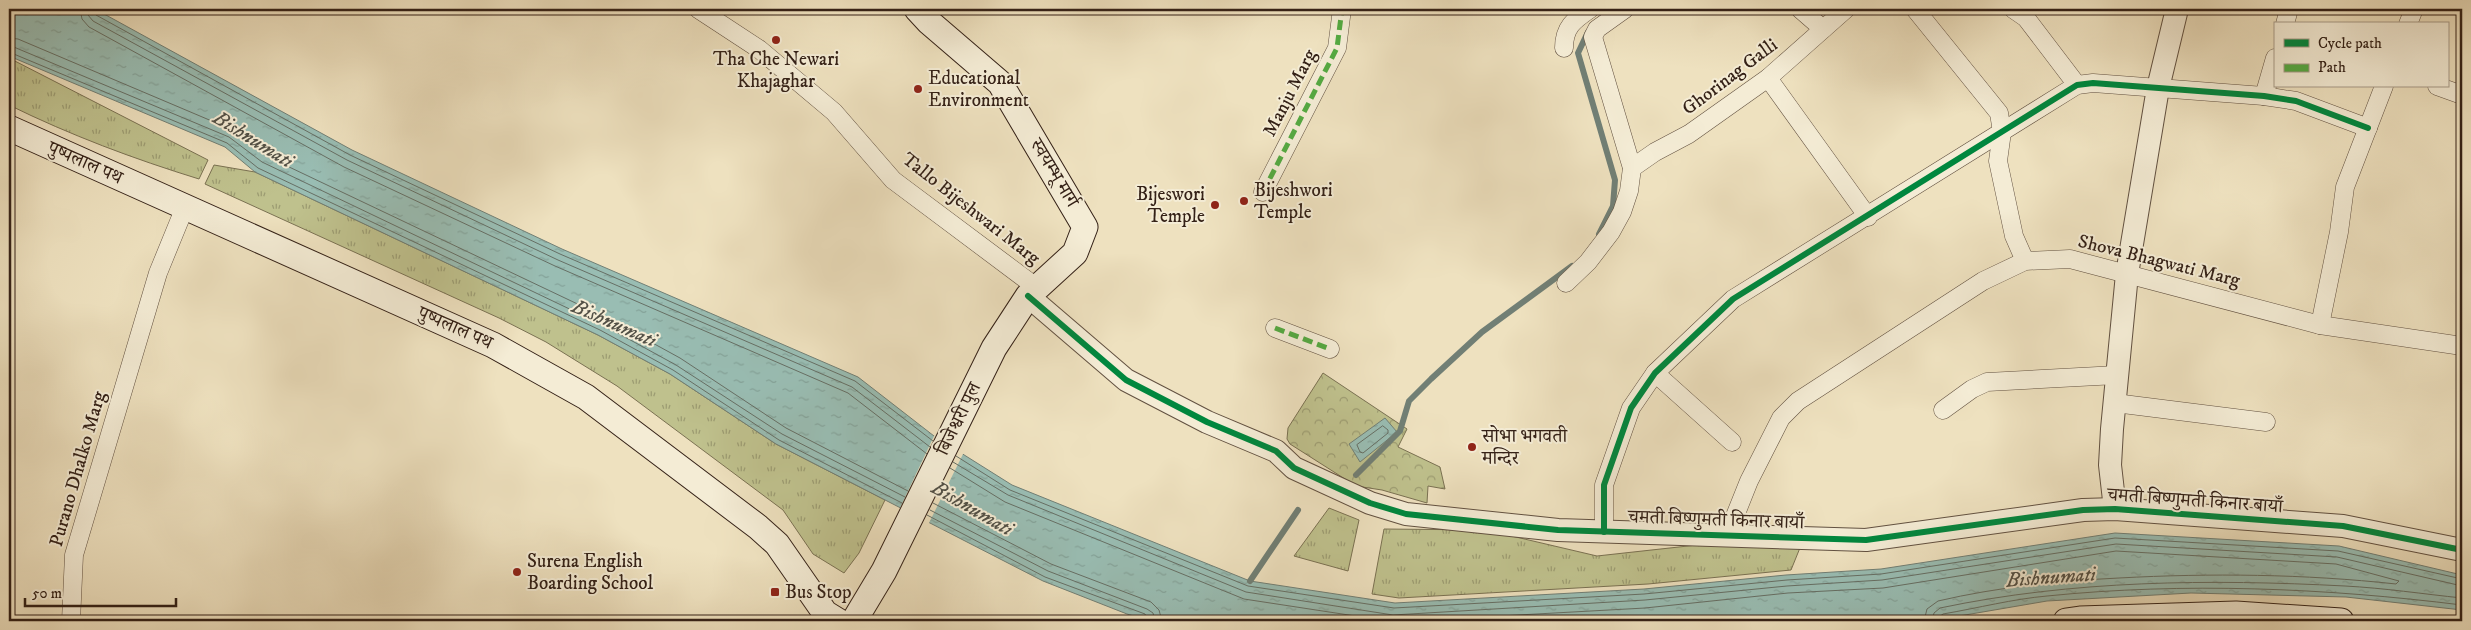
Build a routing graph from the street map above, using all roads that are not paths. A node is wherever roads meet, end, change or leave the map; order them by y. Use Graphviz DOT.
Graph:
graph roads {
  1 [pos="698,9"];
  2 [pos="917,9"];
  3 [pos="1342,9"];
  4 [pos="1590,9"];
  5 [pos="1625,9"];
  6 [pos="1800,9"];
  7 [pos="1846,9"];
  8 [pos="1915,9"];
  9 [pos="2176,9"];
  10 [pos="2289,9"];
  11 [pos="2414,9"];
  12 [pos="2024,12"];
  13 [pos="2286,22"];
  14 [pos="2409,22"];
  15 [pos="1823,29"];
  16 [pos="1564,48"];
  17 [pos="2274,61"];
  18 [pos="1768,78"];
  19 [pos="2077,85"];
  20 [pos="2158,88"];
  21 [pos="2383,88"];
  22 [pos="2442,88"];
  23 [pos="2264,96"];
  24 [pos="2462,96"];
  25 [pos="9,128"];
  26 [pos="2368,128"];
  27 [pos="2002,132"];
  28 [pos="1632,168"];
  29 [pos="1263,192"];
  30 [pos="185,207"];
  31 [pos="1868,217"];
  32 [pos="2025,261"];
  33 [pos="2127,274"];
  34 [pos="1566,283"];
  35 [pos="1032,292"];
  36 [pos="2320,325"];
  37 [pos="1275,328"];
  38 [pos="2462,346"];
  39 [pos="994,348"];
  40 [pos="1330,349"];
  41 [pos="1655,373"];
  42 [pos="2117,375"];
  43 [pos="2114,403"];
  44 [pos="1943,410"];
  45 [pos="2266,422"];
  46 [pos="1732,442"];
  47 [pos="2115,509"];
  48 [pos="1604,532"];
  49 [pos="1727,536"];
  50 [pos="2462,550"];
  51 [pos="2073,620"];
  52 [pos="71,621"];
  53 [pos="838,621"];
  54 [pos="854,621"];
  55 [pos="2341,621"];
  1 -- 35 [label="street, Tallo Bijeshwari Marg"];
  2 -- 35 [label="main road, स्वयम्भू मार्ग"];
  3 -- 29 [label="street, Manju Marg"];
  4 -- 16 [label="street"];
  5 -- 28 [label="street"];
  6 -- 15 [label="street"];
  7 -- 15 [label="street, Ghorinag Galli"];
  8 -- 27 [label="street"];
  9 -- 20 [label="street"];
  10 -- 13 [label="street"];
  11 -- 14 [label="street"];
  12 -- 19 [label="street"];
  15 -- 18 [label="street, Ghorinag Galli"];
  17 -- 23 [label="street"];
  18 -- 28 [label="street, Ghorinag Galli"];
  18 -- 31 [label="street"];
  19 -- 20 [label="street"];
  19 -- 27 [label="street"];
  20 -- 23 [label="street"];
  20 -- 33 [label="street"];
  21 -- 26 [label="street"];
  22 -- 24 [label="street"];
  23 -- 26 [label="street"];
  25 -- 30 [label="main road, पुष्पलाल पथ"];
  26 -- 36 [label="street"];
  27 -- 31 [label="street"];
  27 -- 32 [label="street"];
  28 -- 34 [label="street"];
  30 -- 52 [label="street, Purano Dhalko Marg"];
  30 -- 53 [label="main road, पुष्पलाल पथ"];
  31 -- 41 [label="street"];
  32 -- 33 [label="street, Shova Bhagwati Marg"];
  32 -- 49 [label="street, Shova Bhagwati Marg"];
  33 -- 36 [label="street, Shova Bhagwati Marg"];
  33 -- 42 [label="street"];
  35 -- 39 [label="main road, स्वयम्भू मार्ग"];
  35 -- 48 [label="street, चमती बिष्णुमती किनार बायाँ"];
  36 -- 38 [label="street, Shova Bhagwati Marg"];
  37 -- 40 [label="street"];
  39 -- 54 [label="main road, बिजेश्वरी पुल"];
  41 -- 46 [label="street"];
  41 -- 48 [label="street"];
  42 -- 43 [label="street"];
  42 -- 44 [label="street"];
  43 -- 45 [label="street"];
  43 -- 47 [label="street"];
  47 -- 49 [label="street, चमती बिष्णुमती किनार बायाँ"];
  47 -- 50 [label="street, चमती बिष्णुमती किनार बायाँ"];
  48 -- 49 [label="street, चमती बिष्णुमती किनार बायाँ"];
  51 -- 55 [label="main road"];
}
